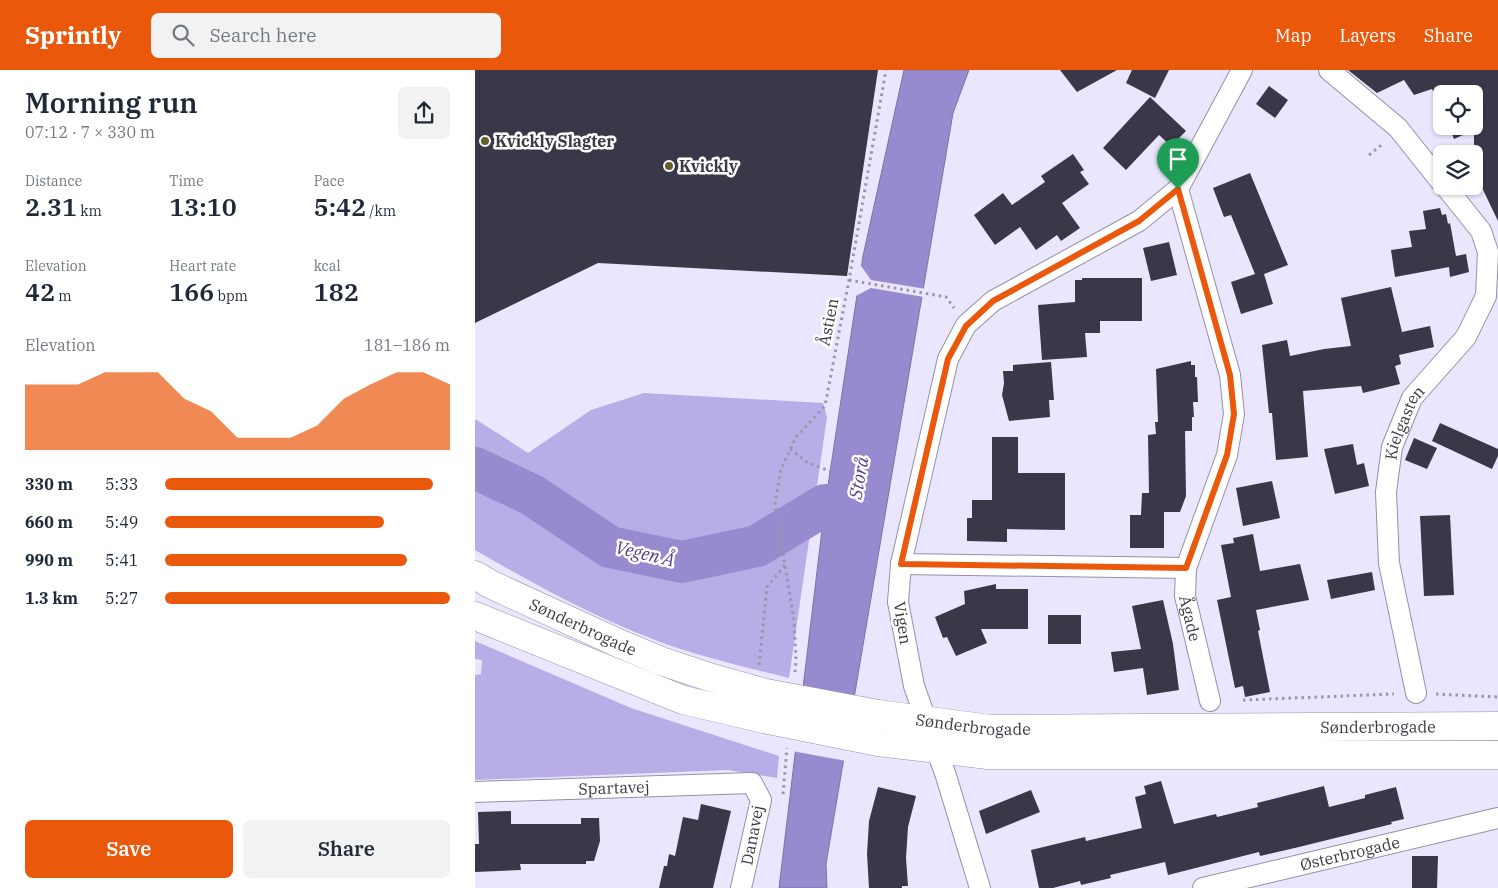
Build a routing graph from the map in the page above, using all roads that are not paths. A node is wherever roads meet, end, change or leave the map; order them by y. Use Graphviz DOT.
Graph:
graph roads {
  1 [pos="1242,70"];
  2 [pos="1329,70"];
  3 [pos="1433,172"];
  4 [pos="1178,189"];
  5 [pos="1452,195"];
  6 [pos="901,564"];
  7 [pos="1186,568"];
  8 [pos="475,574"];
  9 [pos="475,616"];
  10 [pos="1416,693"];
  11 [pos="1210,701"];
  12 [pos="762,702"];
  13 [pos="926,722"];
  14 [pos="1498,726"];
  15 [pos="936,749"];
  16 [pos="1498,755"];
  17 [pos="752,783"];
  18 [pos="475,792"];
  19 [pos="1498,818"];
  20 [pos="741,888"];
  21 [pos="980,888"];
  22 [pos="1203,888"];
  1 -- 4 [label="street, Vigen"];
  2 -- 3 [label="street"];
  4 -- 6 [label="street, Vigen"];
  4 -- 7 [label="street, Ågade"];
  5 -- 10 [label="street, Kielgasten"];
  6 -- 7 [label="street"];
  6 -- 13 [label="street, Vigen"];
  7 -- 11 [label="street, Ågade"];
  8 -- 12 [label="street, Sønderbrogade"];
  9 -- 12 [label="street, Sønderbrogade"];
  12 -- 13 [label="street, Sønderbrogade, bridge"];
  12 -- 15 [label="street, Sønderbrogade, bridge"];
  13 -- 14 [label="street, Sønderbrogade"];
  13 -- 15 [label="street, Vigen"];
  15 -- 16 [label="street, Sønderbrogade"];
  15 -- 21 [label="street, Vigen"];
  17 -- 18 [label="street, Spartavej"];
  17 -- 20 [label="street, Danavej"];
  19 -- 22 [label="street, Østerbrogade"];
}
